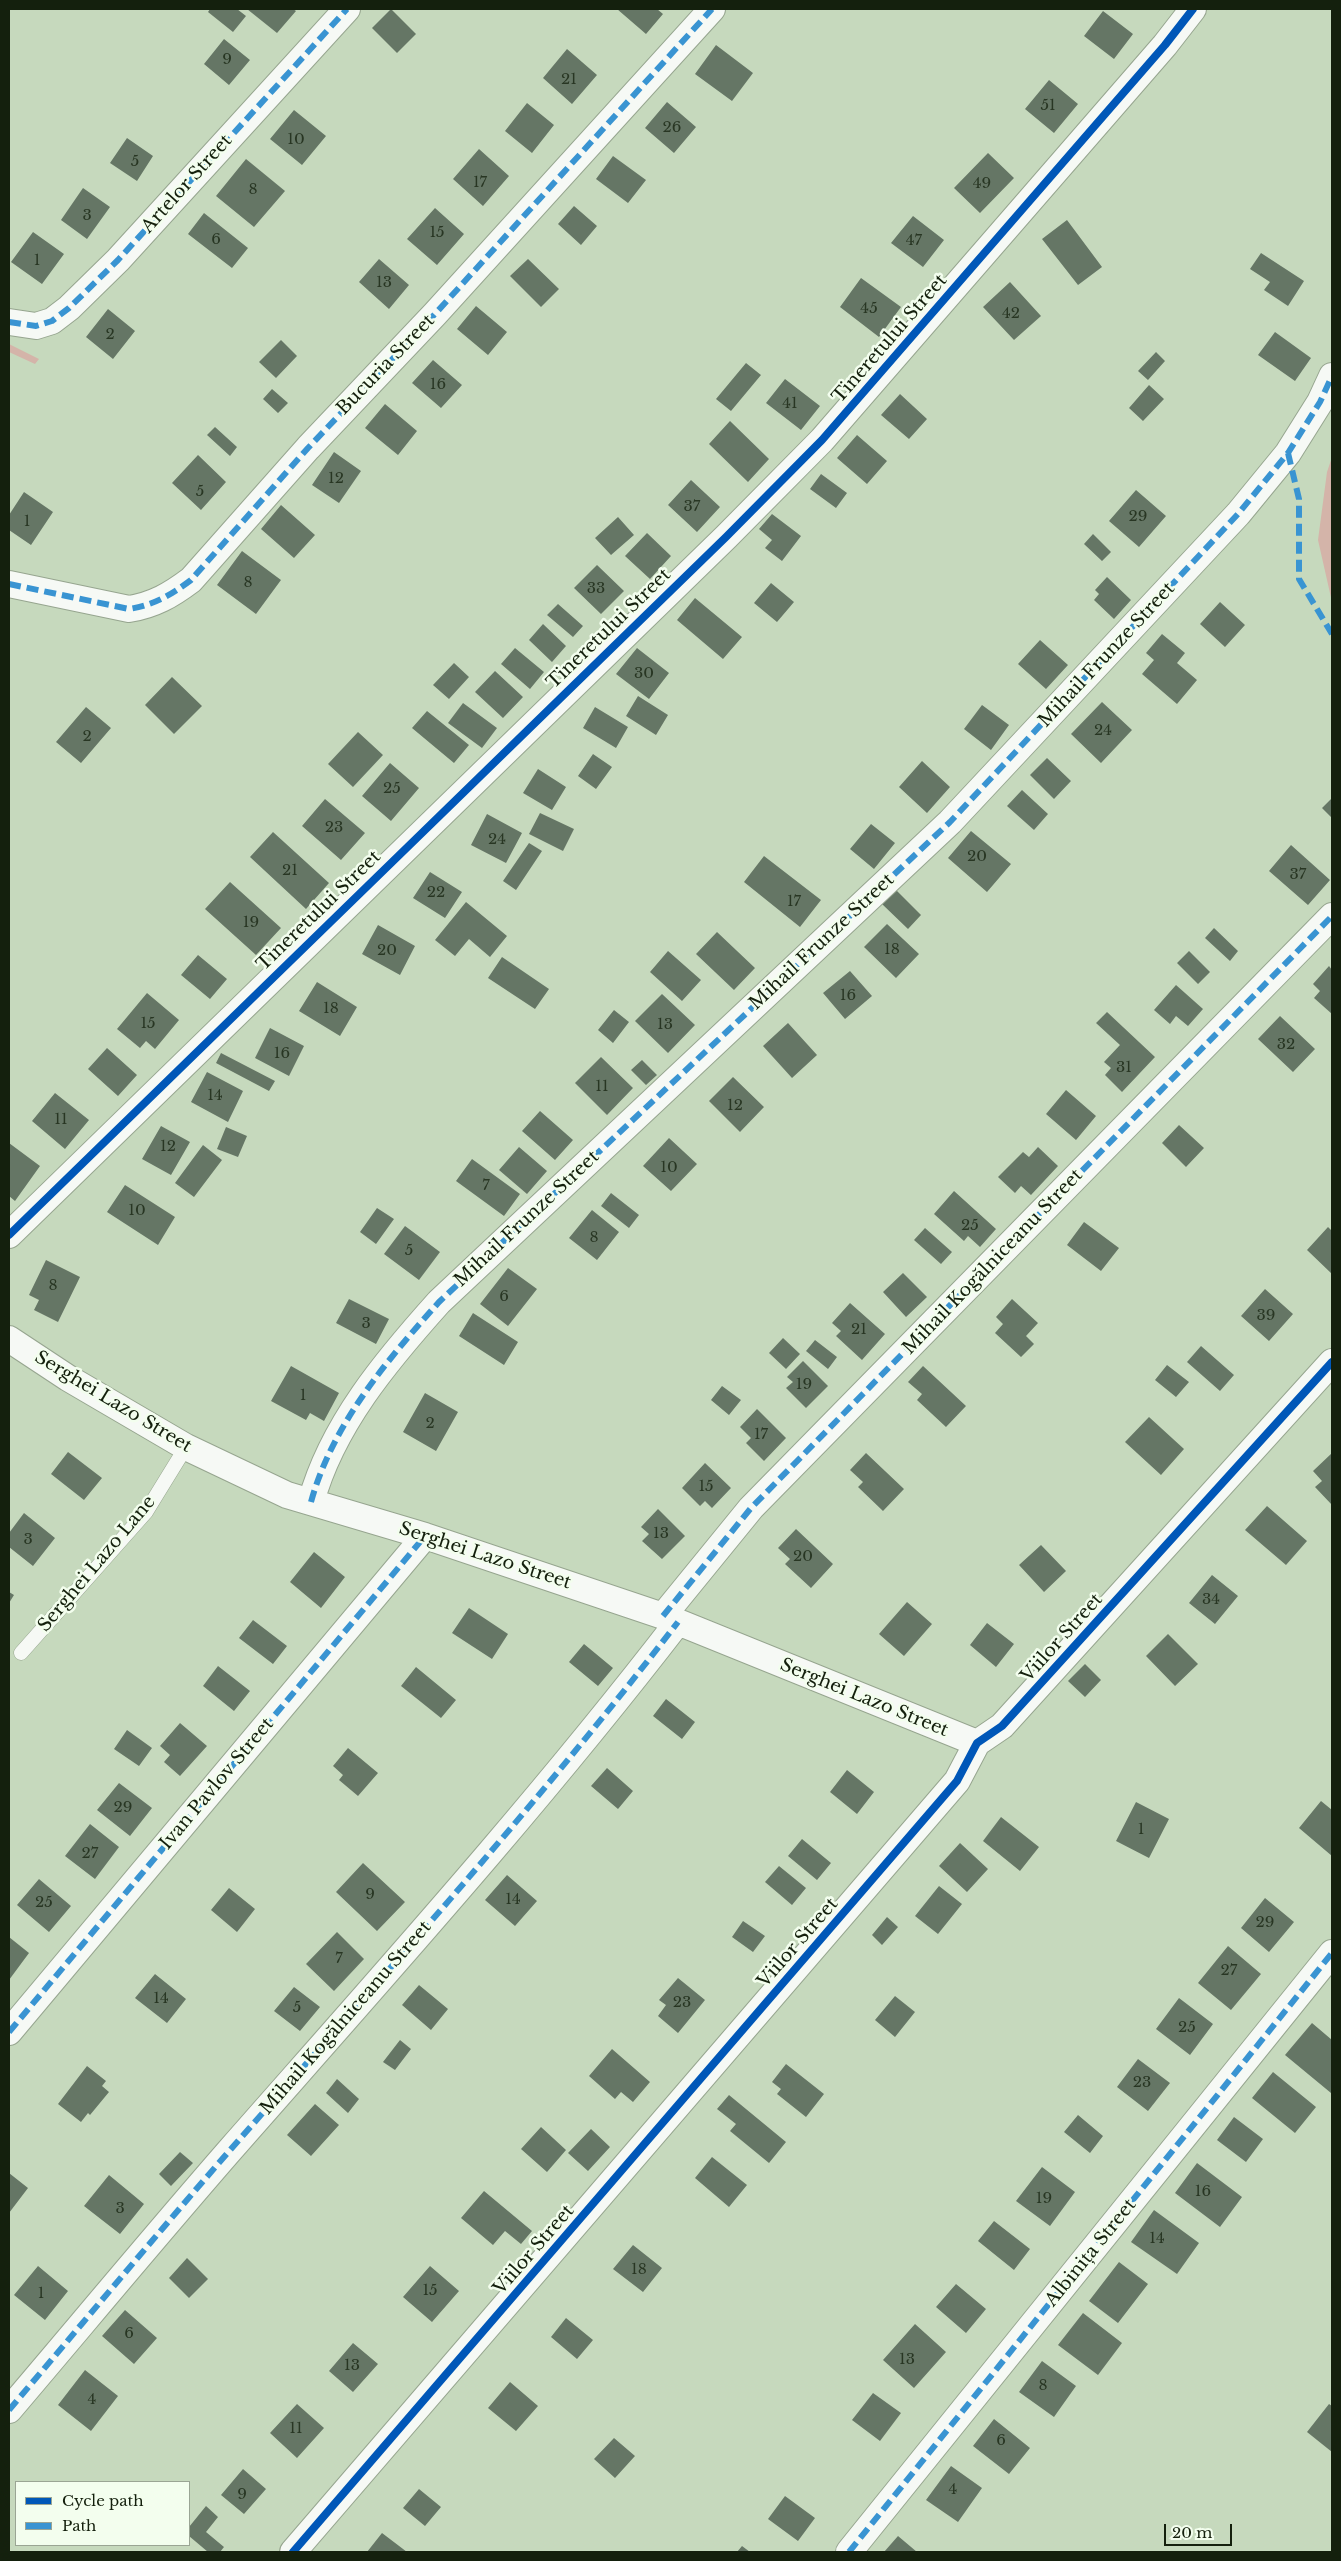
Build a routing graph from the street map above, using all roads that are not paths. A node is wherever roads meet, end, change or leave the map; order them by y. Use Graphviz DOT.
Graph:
graph roads {
  1 [pos="347,9"];
  2 [pos="712,9"];
  3 [pos="1193,9"];
  4 [pos="9,322"];
  5 [pos="1332,376"];
  6 [pos="9,584"];
  7 [pos="1332,916"];
  8 [pos="9,1235"];
  9 [pos="9,1339"];
  10 [pos="1332,1362"];
  11 [pos="186,1446"];
  12 [pos="311,1502"];
  13 [pos="425,1536"];
  14 [pos="670,1619"];
  15 [pos="21,1653"];
  16 [pos="977,1743"];
  17 [pos="1332,1953"];
  18 [pos="9,2032"];
  19 [pos="9,2410"];
  20 [pos="294,2552"];
  21 [pos="849,2552"];
  1 -- 4 [label="street, Artelor Street"];
  2 -- 6 [label="street, Bucuria Street"];
  3 -- 8 [label="street, Tineretului Street"];
  5 -- 12 [label="street, Mihail Frunze Street"];
  7 -- 14 [label="street, Mihail Kogălniceanu Street"];
  9 -- 11 [label="street, Serghei Lazo Street"];
  10 -- 16 [label="street, Viilor Street"];
  11 -- 12 [label="street, Serghei Lazo Street"];
  11 -- 15 [label="lane, Serghei Lazo Lane"];
  12 -- 13 [label="street, Serghei Lazo Street"];
  13 -- 14 [label="street, Serghei Lazo Street"];
  13 -- 18 [label="street, Ivan Pavlov Street"];
  14 -- 16 [label="street, Serghei Lazo Street"];
  14 -- 19 [label="street, Mihail Kogălniceanu Street"];
  16 -- 20 [label="street, Viilor Street"];
  17 -- 21 [label="street, Albinița Street"];
}
